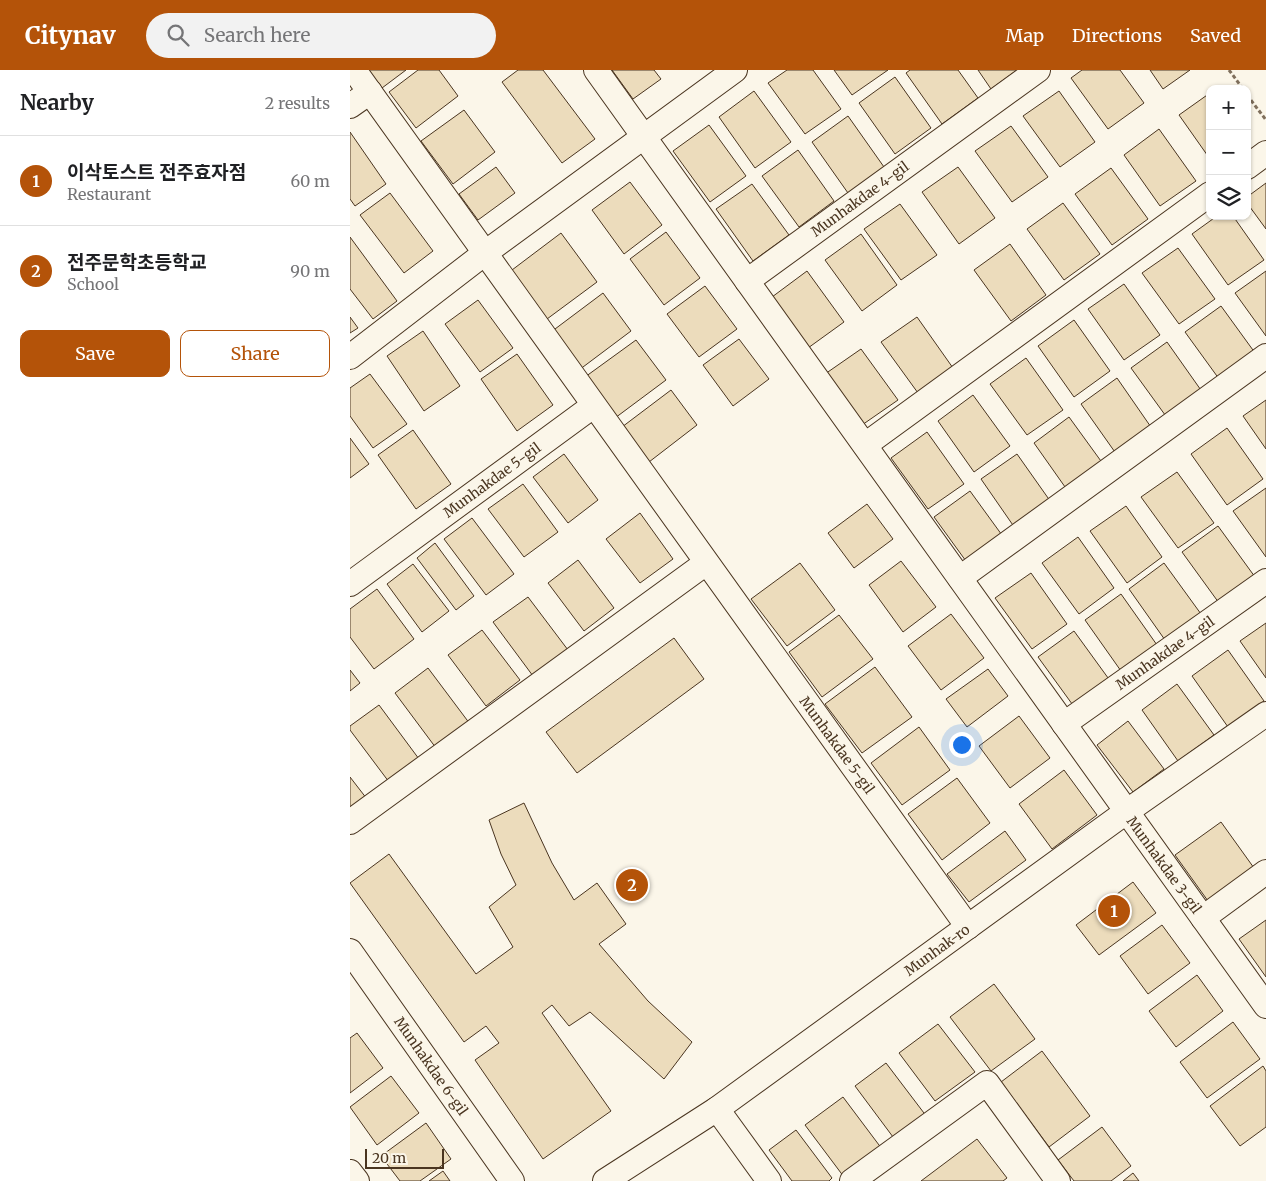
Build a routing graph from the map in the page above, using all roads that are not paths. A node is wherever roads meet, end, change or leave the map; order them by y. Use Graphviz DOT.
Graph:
graph roads {
  1 [pos="354,70"];
  2 [pos="596,70"];
  3 [pos="734,70"];
  4 [pos="1038,70"];
  5 [pos="370,92"];
  6 [pos="350,106"];
  7 [pos="644,137"];
  8 [pos="1266,153"];
  9 [pos="1251,164"];
  10 [pos="1206,197"];
  11 [pos="485,253"];
  12 [pos="747,281"];
  13 [pos="1266,356"];
  14 [pos="350,357"];
  15 [pos="593,406"];
  16 [pos="865,445"];
  17 [pos="706,563"];
  18 [pos="960,578"];
  19 [pos="1266,581"];
  20 [pos="350,584"];
  21 [pos="1266,714"];
  22 [pos="1064,724"];
  23 [pos="1126,812"];
  24 [pos="350,822"];
  25 [pos="1266,872"];
  26 [pos="1203,918"];
  27 [pos="968,927"];
  28 [pos="350,951"];
  29 [pos="1266,1006"];
  30 [pos="717,1109"];
  31 [pos="350,1172"];
  32 [pos="356,1181"];
  33 [pos="512,1181"];
  34 [pos="605,1181"];
  35 [pos="769,1181"];
  36 [pos="852,1181"];
  37 [pos="1058,1181"];
  1 -- 5 [label="street, Munhakdae 5-gil"];
  2 -- 7 [label="street"];
  3 -- 7 [label="street"];
  4 -- 12 [label="street, Munhakdae 4-gil"];
  5 -- 6 [label="street"];
  5 -- 11 [label="street, Munhakdae 5-gil"];
  7 -- 11 [label="street"];
  7 -- 12 [label="street"];
  8 -- 9 [label="street"];
  10 -- 16 [label="street"];
  11 -- 14 [label="street"];
  11 -- 15 [label="street, Munhakdae 5-gil"];
  12 -- 16 [label="street"];
  13 -- 18 [label="street"];
  15 -- 17 [label="street, Munhakdae 5-gil"];
  15 -- 20 [label="street, Munhakdae 5-gil"];
  16 -- 18 [label="street"];
  17 -- 24 [label="street"];
  17 -- 27 [label="street, Munhakdae 5-gil"];
  18 -- 22 [label="street"];
  19 -- 22 [label="street, Munhakdae 4-gil"];
  21 -- 23 [label="street, Munhak-ro"];
  22 -- 23 [label="street"];
  23 -- 26 [label="street, Munhakdae 3-gil"];
  23 -- 27 [label="street, Munhak-ro"];
  25 -- 26 [label="street, Munhakdae 3-gil"];
  26 -- 29 [label="street, Munhakdae 3-gil"];
  27 -- 30 [label="street, Munhak-ro"];
  28 -- 33 [label="street, Munhakdae 6-gil"];
  30 -- 34 [label="street, Munhak-ro"];
  30 -- 35 [label="street"];
  31 -- 32 [label="street"];
  36 -- 37 [label="street"];
}
